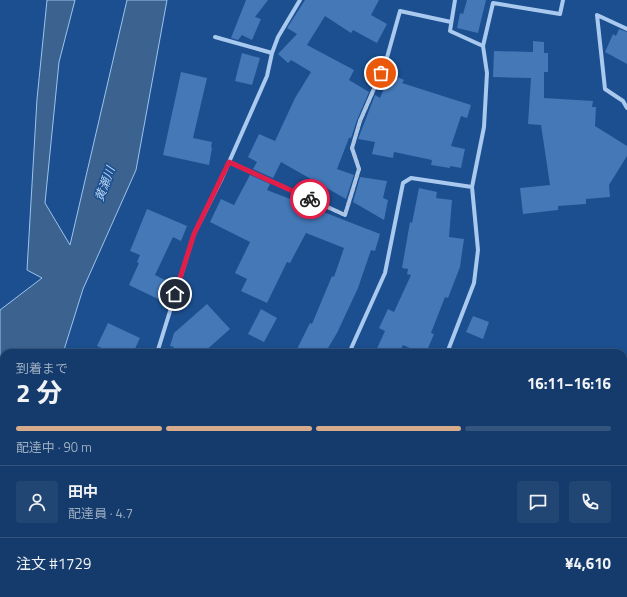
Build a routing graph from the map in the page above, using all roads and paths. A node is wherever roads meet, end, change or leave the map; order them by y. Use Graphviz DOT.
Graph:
graph roads {
  1 [pos="300,0"];
  2 [pos="455,0"];
  3 [pos="563,0"];
  4 [pos="451,22"];
  5 [pos="627,29"];
  6 [pos="215,37"];
  7 [pos="483,46"];
  8 [pos="272,53"];
  9 [pos="627,108"];
  10 [pos="229,162"];
  11 [pos="472,187"];
  12 [pos="158,349"];
  13 [pos="351,349"];
  14 [pos="449,349"];
  1 -- 8 [label="street"];
  2 -- 4 [label="street"];
  3 -- 7 [label="street"];
  4 -- 7 [label="street"];
  4 -- 10 [label="street"];
  5 -- 9 [label="street"];
  6 -- 8 [label="street"];
  7 -- 11 [label="street"];
  8 -- 10 [label="street"];
  10 -- 12 [label="street"];
  11 -- 13 [label="street"];
  11 -- 14 [label="street"];
}
